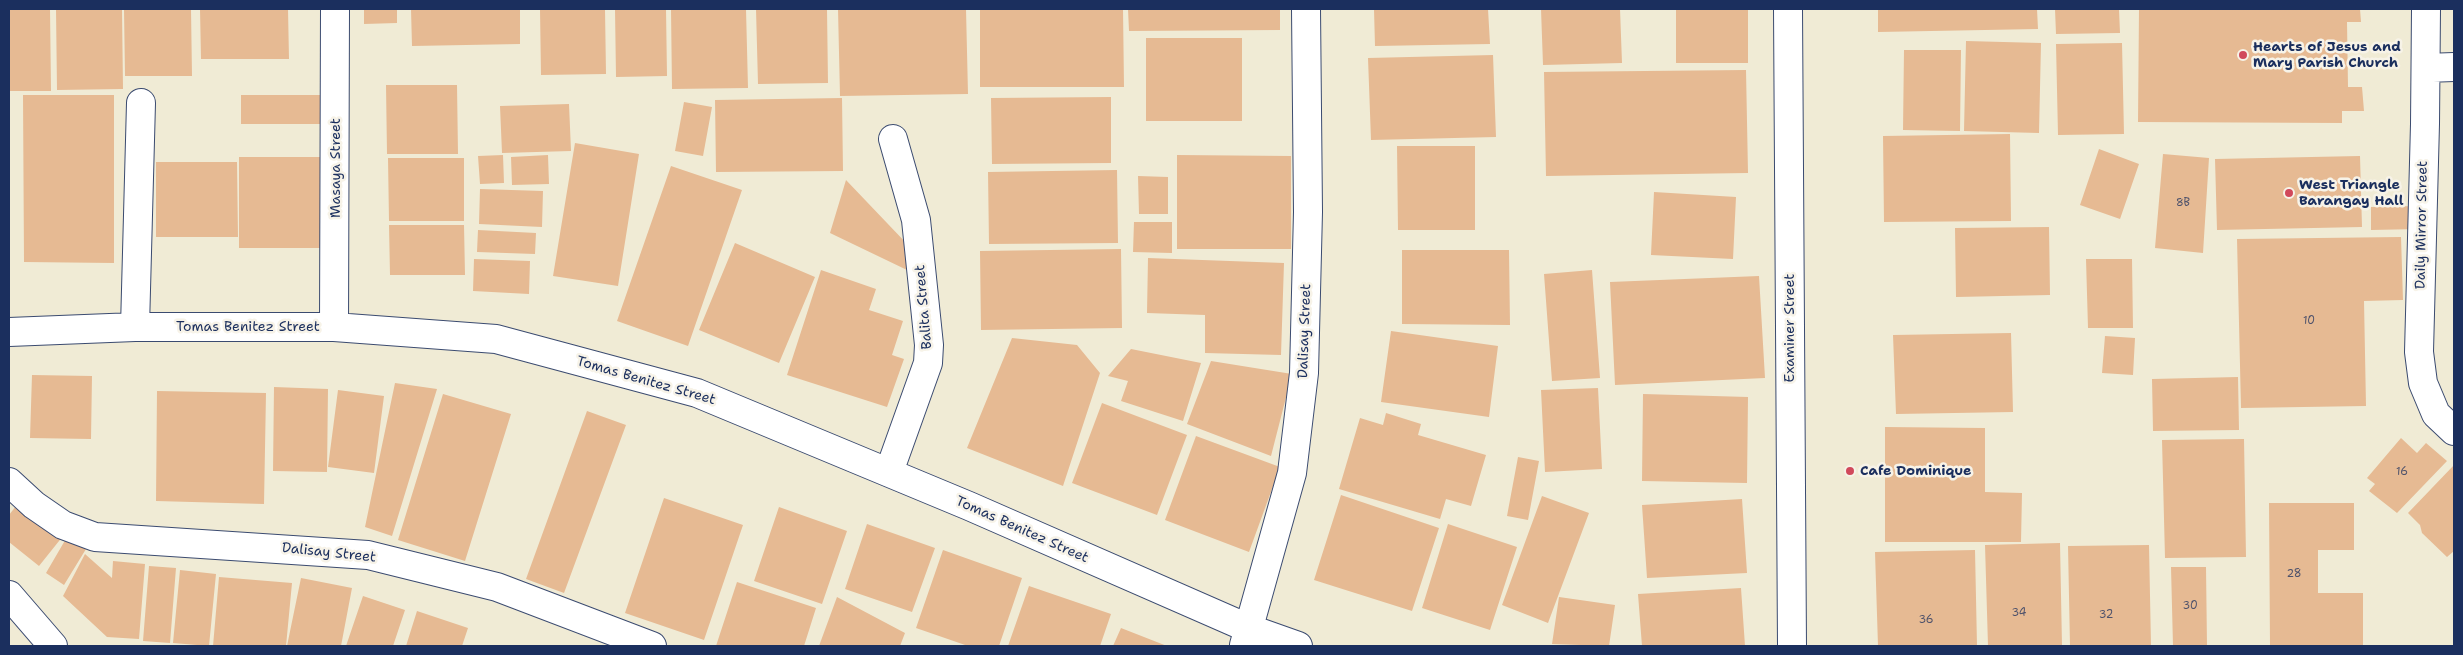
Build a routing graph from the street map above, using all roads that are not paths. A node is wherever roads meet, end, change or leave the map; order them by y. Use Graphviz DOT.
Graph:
graph roads {
  1 [pos="335,9"];
  2 [pos="1306,9"];
  3 [pos="1788,9"];
  4 [pos="2426,9"];
  5 [pos="2454,67"];
  6 [pos="2426,68"];
  7 [pos="141,103"];
  8 [pos="893,139"];
  9 [pos="135,327"];
  10 [pos="334,327"];
  11 [pos="9,332"];
  12 [pos="2454,431"];
  13 [pos="889,472"];
  14 [pos="9,482"];
  15 [pos="13,608"];
  16 [pos="1247,638"];
  17 [pos="53,646"];
  18 [pos="652,646"];
  19 [pos="1298,646"];
  20 [pos="1792,646"];
  1 -- 10 [label="street, Masaya Street"];
  2 -- 16 [label="street, Dalisay Street"];
  3 -- 20 [label="street, Examiner Street"];
  4 -- 6 [label="street, Daily Mirror Street"];
  5 -- 6 [label="street"];
  6 -- 12 [label="street, Daily Mirror Street"];
  7 -- 9 [label="street"];
  8 -- 13 [label="street, Balita Street"];
  9 -- 10 [label="street, Tomas Benitez Street"];
  9 -- 11 [label="street, Tomas Benitez Street"];
  10 -- 13 [label="street, Tomas Benitez Street"];
  13 -- 16 [label="street, Tomas Benitez Street"];
  14 -- 18 [label="street, Dalisay Street"];
  15 -- 17 [label="street"];
  16 -- 19 [label="street, Tomas Benitez Street"];
}
